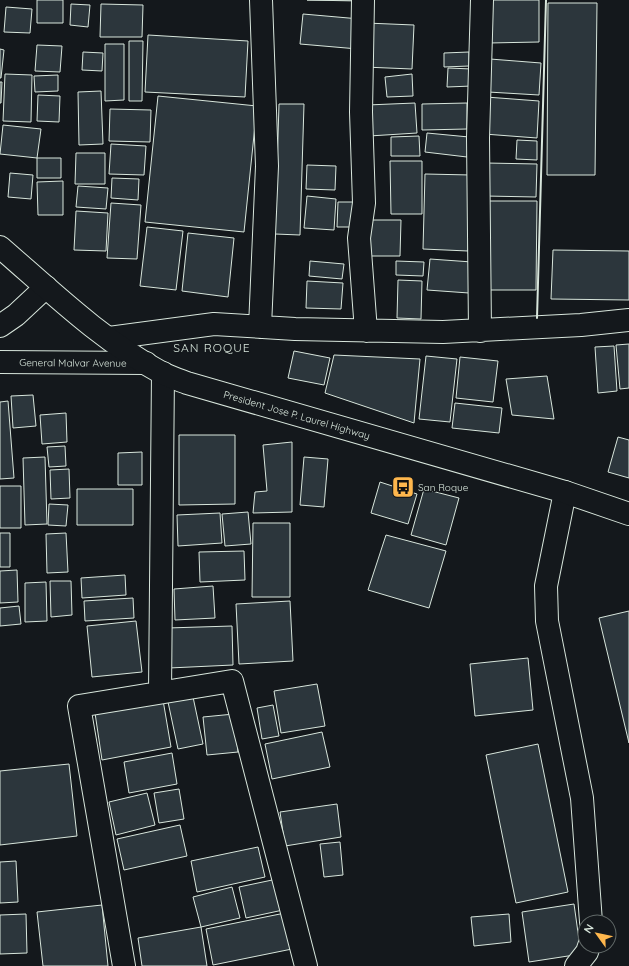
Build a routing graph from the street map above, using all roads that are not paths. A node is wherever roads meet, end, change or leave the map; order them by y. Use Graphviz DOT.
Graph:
graph roads {
  1 [pos="261,0"];
  2 [pos="363,0"];
  3 [pos="482,0"];
  4 [pos="0,247"];
  5 [pos="46,287"];
  6 [pos="629,320"];
  7 [pos="0,326"];
  8 [pos="260,327"];
  9 [pos="480,330"];
  10 [pos="366,331"];
  11 [pos="109,338"];
  12 [pos="0,362"];
  13 [pos="154,368"];
  14 [pos="565,492"];
  15 [pos="629,514"];
  16 [pos="160,692"];
  17 [pos="590,914"];
  18 [pos="585,954"];
  19 [pos="124,966"];
  20 [pos="306,966"];
  21 [pos="576,966"];
  1 -- 8 [label="main road"];
  2 -- 10 [label="main road"];
  3 -- 9 [label="main road"];
  4 -- 5 [label="main road, President Jose P. Laurel Highway"];
  5 -- 7 [label="main road"];
  5 -- 11 [label="main road, President Jose P. Laurel Highway"];
  6 -- 9 [label="main road"];
  8 -- 10 [label="main road"];
  8 -- 11 [label="main road"];
  9 -- 10 [label="main road"];
  11 -- 13 [label="main road, President Jose P. Laurel Highway"];
  12 -- 13 [label="main road, General Malvar Avenue"];
  13 -- 14 [label="main road, President Jose P. Laurel Highway"];
  13 -- 16 [label="main road"];
  14 -- 15 [label="main road, President Jose P. Laurel Highway"];
  14 -- 17 [label="main road"];
  16 -- 19 [label="main road"];
  16 -- 20 [label="main road"];
  18 -- 21 [label="main road"];
}
